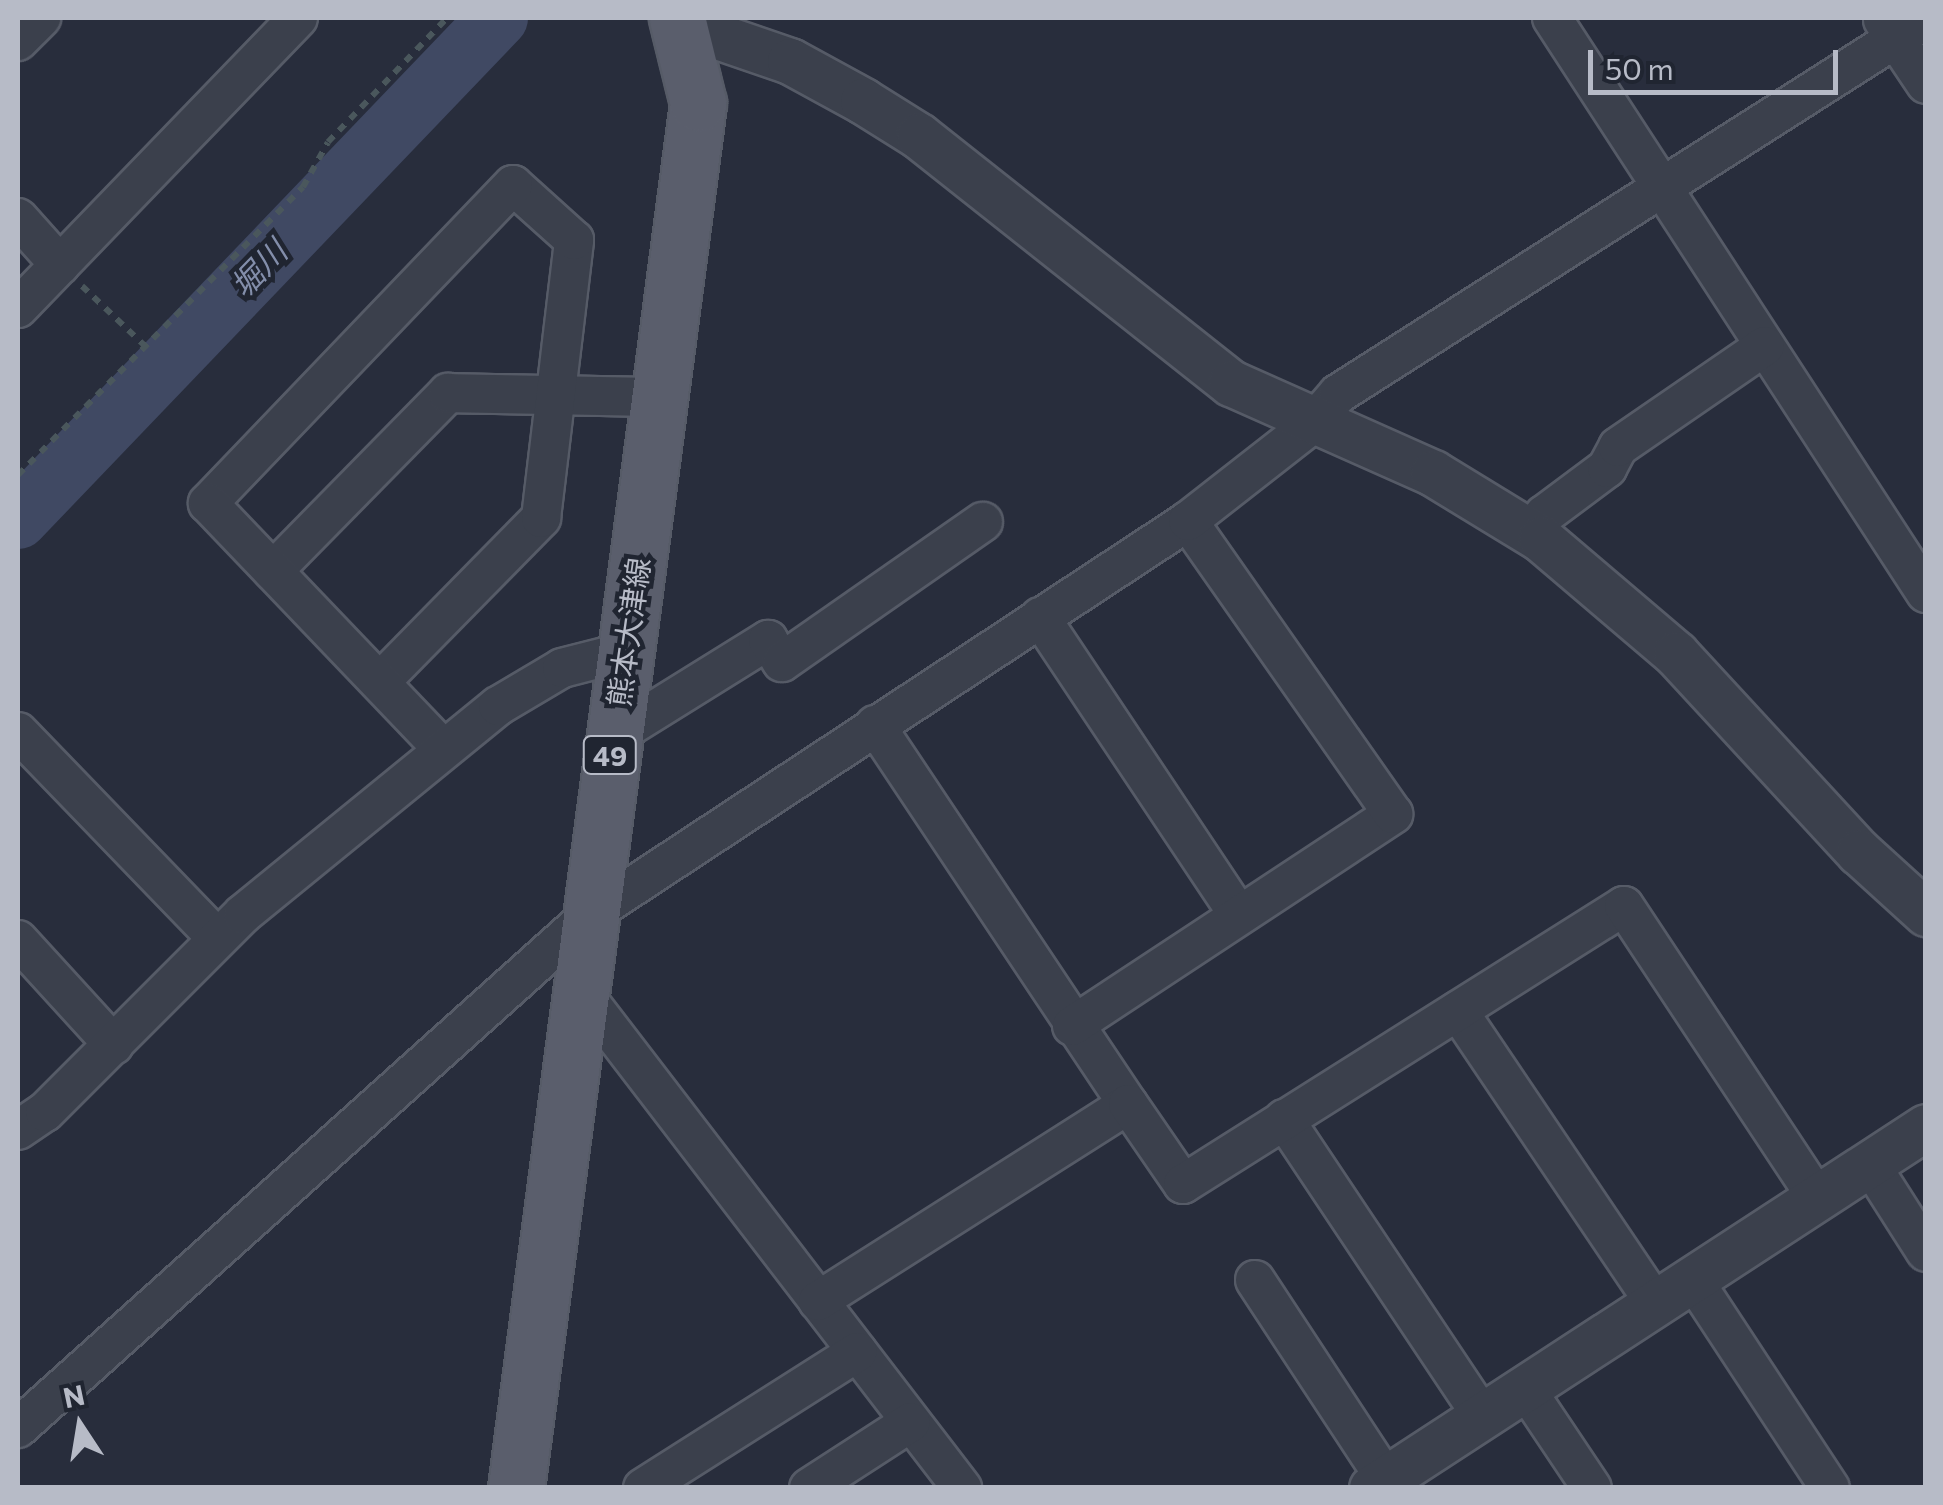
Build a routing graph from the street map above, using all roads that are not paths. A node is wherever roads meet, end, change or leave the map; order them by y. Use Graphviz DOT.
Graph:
graph roads {
  1 [pos="41,18"];
  2 [pos="298,18"];
  3 [pos="1552,18"];
  4 [pos="679,21"];
  5 [pos="1901,25"];
  6 [pos="18,41"];
  7 [pos="1926,84"];
  8 [pos="1660,184"];
  9 [pos="18,218"];
  10 [pos="60,265"];
  11 [pos="18,308"];
  12 [pos="1765,346"];
  13 [pos="556,392"];
  14 [pos="660,397"];
  15 [pos="1312,424"];
  16 [pos="1188,521"];
  17 [pos="983,522"];
  18 [pos="1531,534"];
  19 [pos="273,571"];
  20 [pos="1926,593"];
  21 [pos="1040,618"];
  22 [pos="625,652"];
  23 [pos="380,682"];
  24 [pos="875,726"];
  25 [pos="18,732"];
  26 [pos="612,737"];
  27 [pos="443,749"];
  28 [pos="1926,913"];
  29 [pos="591,914"];
  30 [pos="1238,914"];
  31 [pos="217,938"];
  32 [pos="18,940"];
  33 [pos="577,986"];
  34 [pos="1458,1012"];
  35 [pos="1072,1026"];
  36 [pos="114,1045"];
  37 [pos="1128,1104"];
  38 [pos="1284,1119"];
  39 [pos="1926,1127"];
  40 [pos="18,1130"];
  41 [pos="1870,1164"];
  42 [pos="1818,1200"];
  43 [pos="1926,1252"];
  44 [pos="1692,1278"];
  45 [pos="1255,1280"];
  46 [pos="818,1301"];
  47 [pos="1654,1304"];
  48 [pos="857,1352"];
  49 [pos="1525,1388"];
  50 [pos="1482,1416"];
  51 [pos="912,1422"];
  52 [pos="18,1428"];
  53 [pos="1378,1483"];
  54 [pos="516,1488"];
  55 [pos="642,1488"];
  56 [pos="809,1488"];
  57 [pos="962,1488"];
  58 [pos="1592,1488"];
  59 [pos="1830,1488"];
  1 -- 6 [label="street"];
  2 -- 10 [label="street"];
  3 -- 8 [label="street"];
  4 -- 14 [label="main road, 熊本大津線 / 49"];
  4 -- 15 [label="street"];
  5 -- 7 [label="street"];
  5 -- 8 [label="street"];
  8 -- 12 [label="street"];
  8 -- 15 [label="street"];
  9 -- 10 [label="street"];
  10 -- 11 [label="street"];
  12 -- 18 [label="street"];
  12 -- 20 [label="street"];
  13 -- 14 [label="street"];
  13 -- 19 [label="street"];
  13 -- 19 [label="street"];
  13 -- 23 [label="street"];
  14 -- 22 [label="main road, 熊本大津線 / 49"];
  15 -- 16 [label="street"];
  15 -- 18 [label="street"];
  16 -- 21 [label="street"];
  16 -- 30 [label="street"];
  17 -- 26 [label="street"];
  18 -- 28 [label="street"];
  19 -- 23 [label="street"];
  21 -- 24 [label="street"];
  21 -- 30 [label="street"];
  22 -- 26 [label="main road, 熊本大津線 / 49"];
  22 -- 27 [label="street"];
  23 -- 27 [label="street"];
  24 -- 29 [label="street"];
  24 -- 35 [label="street"];
  25 -- 31 [label="street"];
  26 -- 29 [label="main road, 熊本大津線 / 49"];
  27 -- 31 [label="street"];
  29 -- 33 [label="main road, 熊本大津線 / 49"];
  29 -- 52 [label="street"];
  30 -- 35 [label="street"];
  31 -- 36 [label="street"];
  32 -- 36 [label="street"];
  33 -- 46 [label="street"];
  33 -- 54 [label="main road, 熊本大津線 / 49"];
  34 -- 38 [label="street"];
  34 -- 42 [label="street"];
  34 -- 47 [label="street"];
  35 -- 37 [label="street"];
  36 -- 40 [label="street"];
  37 -- 38 [label="street"];
  37 -- 46 [label="street"];
  38 -- 50 [label="street"];
  39 -- 41 [label="street"];
  41 -- 42 [label="street"];
  41 -- 43 [label="street"];
  42 -- 44 [label="street"];
  44 -- 47 [label="street"];
  44 -- 59 [label="street"];
  45 -- 53 [label="street"];
  46 -- 48 [label="street"];
  47 -- 49 [label="street"];
  48 -- 51 [label="street"];
  48 -- 55 [label="street"];
  49 -- 50 [label="street"];
  49 -- 58 [label="street"];
  50 -- 53 [label="street"];
  51 -- 56 [label="street"];
  51 -- 57 [label="street"];
}
